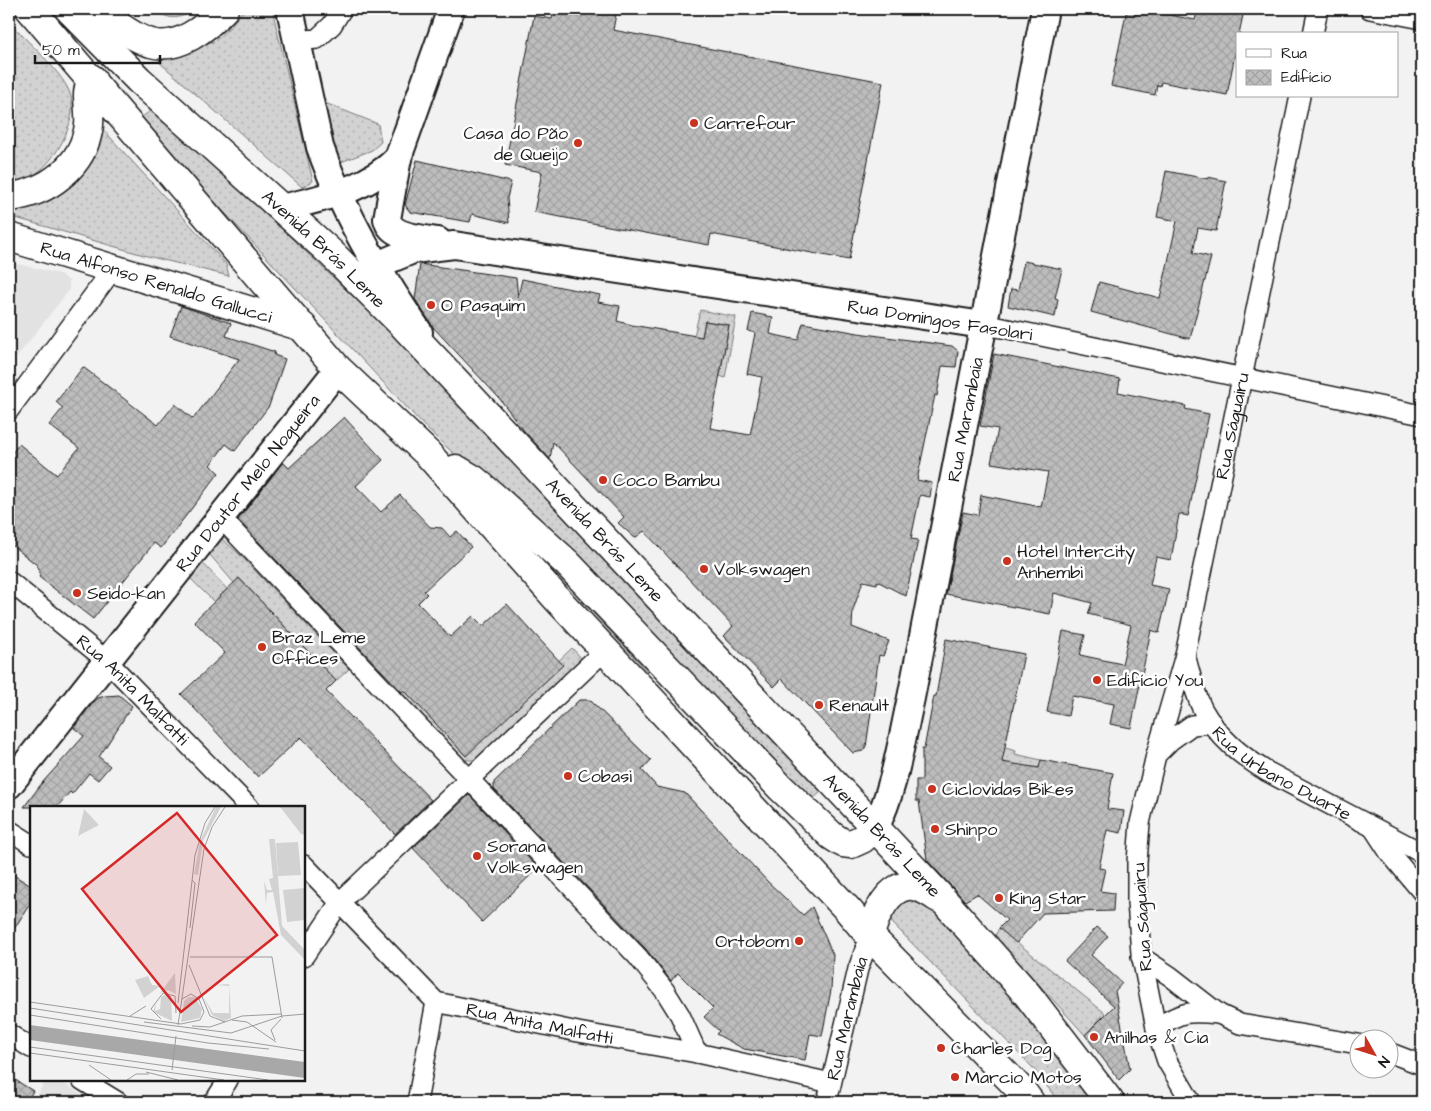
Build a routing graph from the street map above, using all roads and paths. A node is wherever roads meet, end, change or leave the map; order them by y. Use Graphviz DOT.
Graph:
graph roads {
  1 [pos="30,9"];
  2 [pos="69,9"];
  3 [pos="96,9"];
  4 [pos="224,9"];
  5 [pos="290,9"];
  6 [pos="342,9"];
  7 [pos="450,9"];
  8 [pos="1045,9"];
  9 [pos="1318,9"];
  10 [pos="1370,9"];
  11 [pos="1422,19"];
  12 [pos="1313,32"];
  13 [pos="296,41"];
  14 [pos="92,79"];
  15 [pos="1300,98"];
  16 [pos="398,158"];
  17 [pos="338,193"];
  18 [pos="9,197"];
  19 [pos="283,208"];
  20 [pos="9,237"];
  21 [pos="454,245"];
  22 [pos="377,265"];
  23 [pos="113,269"];
  24 [pos="983,326"];
  25 [pos="302,327"];
  26 [pos="439,362"];
  27 [pos="338,369"];
  28 [pos="1242,378"];
  29 [pos="9,410"];
  30 [pos="1422,415"];
  31 [pos="428,454"];
  32 [pos="220,517"];
  33 [pos="9,581"];
  34 [pos="605,650"];
  35 [pos="1185,655"];
  36 [pos="107,660"];
  37 [pos="1212,723"];
  38 [pos="1156,755"];
  39 [pos="469,779"];
  40 [pos="9,784"];
  41 [pos="248,806"];
  42 [pos="875,828"];
  43 [pos="1373,828"];
  44 [pos="9,830"];
  45 [pos="30,843"];
  46 [pos="1422,854"];
  47 [pos="305,866"];
  48 [pos="1422,892"];
  49 [pos="340,902"];
  50 [pos="946,904"];
  51 [pos="870,936"];
  52 [pos="305,954"];
  53 [pos="1141,956"];
  54 [pos="436,1002"];
  55 [pos="1219,1014"];
  56 [pos="1156,1028"];
  57 [pos="9,1034"];
  58 [pos="1348,1042"];
  59 [pos="30,1047"];
  60 [pos="697,1053"];
  61 [pos="1398,1056"];
  62 [pos="1422,1065"];
  63 [pos="84,1081"];
  64 [pos="227,1081"];
  65 [pos="831,1083"];
  66 [pos="1023,1098"];
  67 [pos="118,1102"];
  68 [pos="214,1102"];
  69 [pos="417,1102"];
  70 [pos="827,1102"];
  71 [pos="1110,1102"];
  72 [pos="1190,1102"];
  1 -- 14 [label="main road"];
  2 -- 19 [label="main road, Avenida Brás Leme"];
  3 -- 4 [label="main road"];
  5 -- 13 [label="street"];
  6 -- 13 [label="street"];
  7 -- 16 [label="street"];
  8 -- 24 [label="street, Rua Marambaia"];
  9 -- 12 [label="street"];
  10 -- 11 [label="street"];
  13 -- 17 [label="street"];
  14 -- 18 [label="main road"];
  14 -- 25 [label="main road"];
  15 -- 28 [label="street, Rua Ságuairu"];
  16 -- 17 [label="street"];
  16 -- 21 [label="street, Rua Domingos Fasolari"];
  17 -- 19 [label="street"];
  17 -- 22 [label="street"];
  19 -- 26 [label="main road, Avenida Brás Leme"];
  20 -- 23 [label="main road, Rua Alfonso Renaldo Gallucci"];
  21 -- 22 [label="street, Rua Domingos Fasolari"];
  21 -- 24 [label="street, Rua Domingos Fasolari"];
  22 -- 26 [label="street"];
  23 -- 25 [label="main road, Rua Alfonso Renaldo Gallucci"];
  23 -- 29 [label="street"];
  24 -- 28 [label="street, Rua Domingos Fasolari"];
  24 -- 42 [label="street, Rua Marambaia"];
  25 -- 27 [label="main road"];
  26 -- 42 [label="main road, Avenida Brás Leme"];
  27 -- 31 [label="main road"];
  27 -- 32 [label="street, Rua Doutor Melo Nogueira"];
  28 -- 30 [label="street, Rua Domingos Fasolari"];
  28 -- 35 [label="street, Rua Ságuairu"];
  31 -- 34 [label="main road"];
  31 -- 42 [label="main road"];
  32 -- 36 [label="street, Rua Doutor Melo Nogueira"];
  32 -- 39 [label="street"];
  33 -- 36 [label="street, Rua Anita Malfatti"];
  34 -- 39 [label="street"];
  34 -- 51 [label="main road"];
  35 -- 37 [label="street, Rua Urbano Duarte"];
  35 -- 38 [label="street, Rua Ságuairu"];
  36 -- 40 [label="street, Rua Doutor Melo Nogueira"];
  36 -- 41 [label="street, Rua Anita Malfatti"];
  37 -- 38 [label="street"];
  37 -- 43 [label="street, Rua Urbano Duarte"];
  38 -- 53 [label="street, Rua Ságuairu"];
  39 -- 49 [label="street"];
  39 -- 60 [label="street"];
  42 -- 50 [label="main road, Avenida Brás Leme"];
  43 -- 46 [label="street, Rua Urbano Duarte"];
  43 -- 48 [label="street"];
  44 -- 45 [label="street"];
  47 -- 49 [label="street"];
  49 -- 52 [label="street"];
  49 -- 54 [label="street"];
  50 -- 51 [label="main road"];
  50 -- 71 [label="main road, Avenida Brás Leme"];
  51 -- 65 [label="street, Rua Marambaia"];
  51 -- 66 [label="main road"];
  53 -- 55 [label="street"];
  53 -- 56 [label="street, Rua Ságuairu"];
  54 -- 60 [label="street, Rua Anita Malfatti"];
  54 -- 69 [label="street"];
  55 -- 56 [label="street"];
  55 -- 58 [label="street"];
  56 -- 72 [label="street, Rua Ságuairu"];
  57 -- 59 [label="street"];
  60 -- 65 [label="street, Rua Anita Malfatti"];
  61 -- 62 [label="street"];
  63 -- 67 [label="street"];
  64 -- 68 [label="street"];
  65 -- 70 [label="street, Rua Marambaia"];
}
